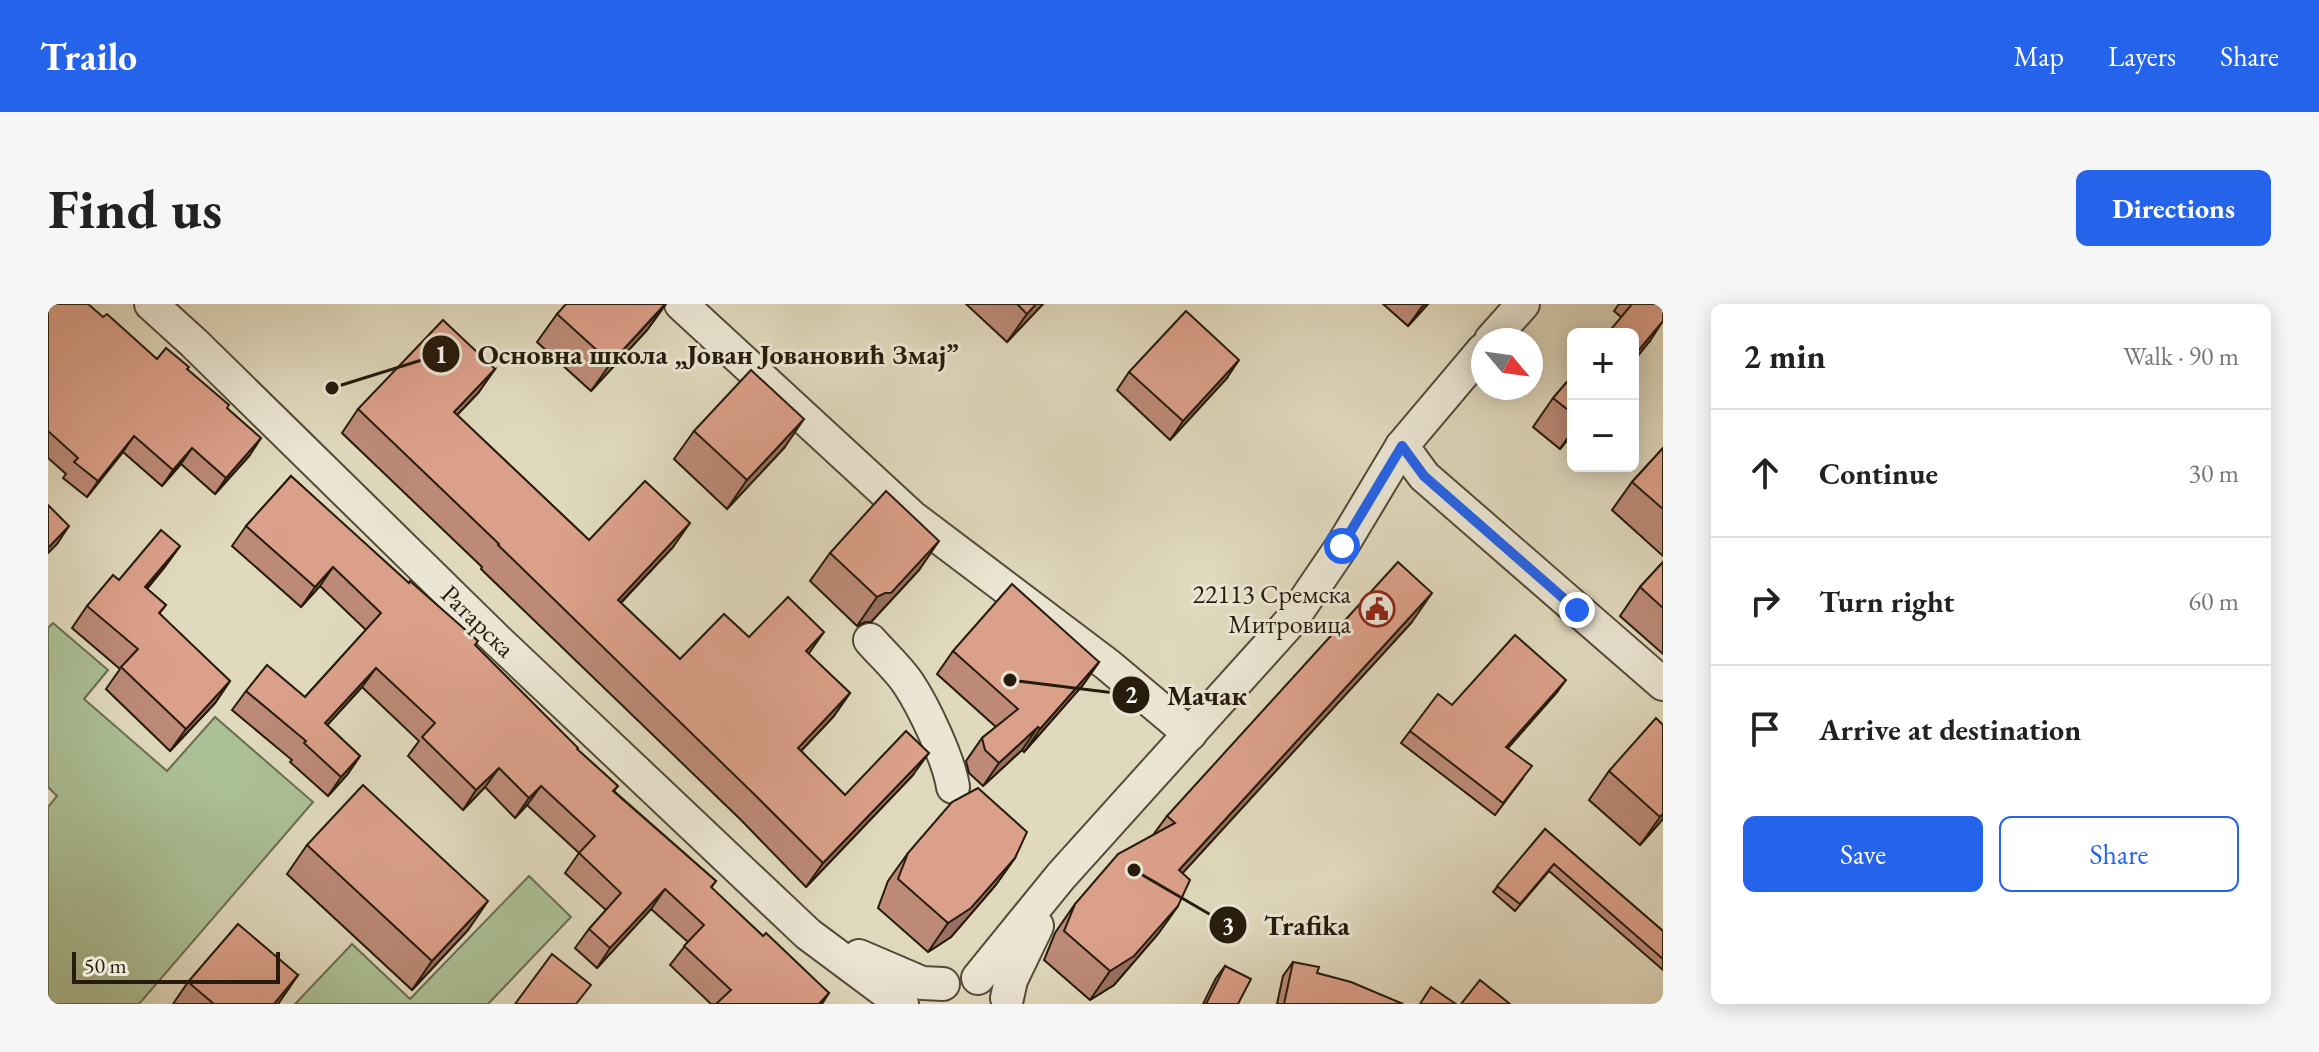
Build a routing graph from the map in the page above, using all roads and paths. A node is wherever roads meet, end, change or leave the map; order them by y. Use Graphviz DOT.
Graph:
graph roads {
  1 [pos="151,304"];
  2 [pos="681,304"];
  3 [pos="1523,304"];
  4 [pos="1502,328"];
  5 [pos="1471,364"];
  6 [pos="1402,446"];
  7 [pos="870,640"];
  8 [pos="1663,684"];
  9 [pos="1190,734"];
  10 [pos="953,787"];
  11 [pos="1061,876"];
  12 [pos="808,934"];
  13 [pos="978,978"];
  14 [pos="935,994"];
  15 [pos="1009,1001"];
  16 [pos="902,1004"];
  1 -- 12 [label="street, Ратарска"];
  2 -- 9 [label="street"];
  3 -- 4 [label="street"];
  5 -- 6 [label="street"];
  6 -- 8 [label="street"];
  6 -- 9 [label="street"];
  7 -- 10 [label="street"];
  9 -- 11 [label="street"];
  11 -- 13 [label="street"];
  11 -- 15 [label="street"];
  12 -- 14 [label="street, Ратарска"];
  12 -- 16 [label="street, Ратарска"];
  13 -- 14 [label="street"];
  13 -- 15 [label="street"];
}
